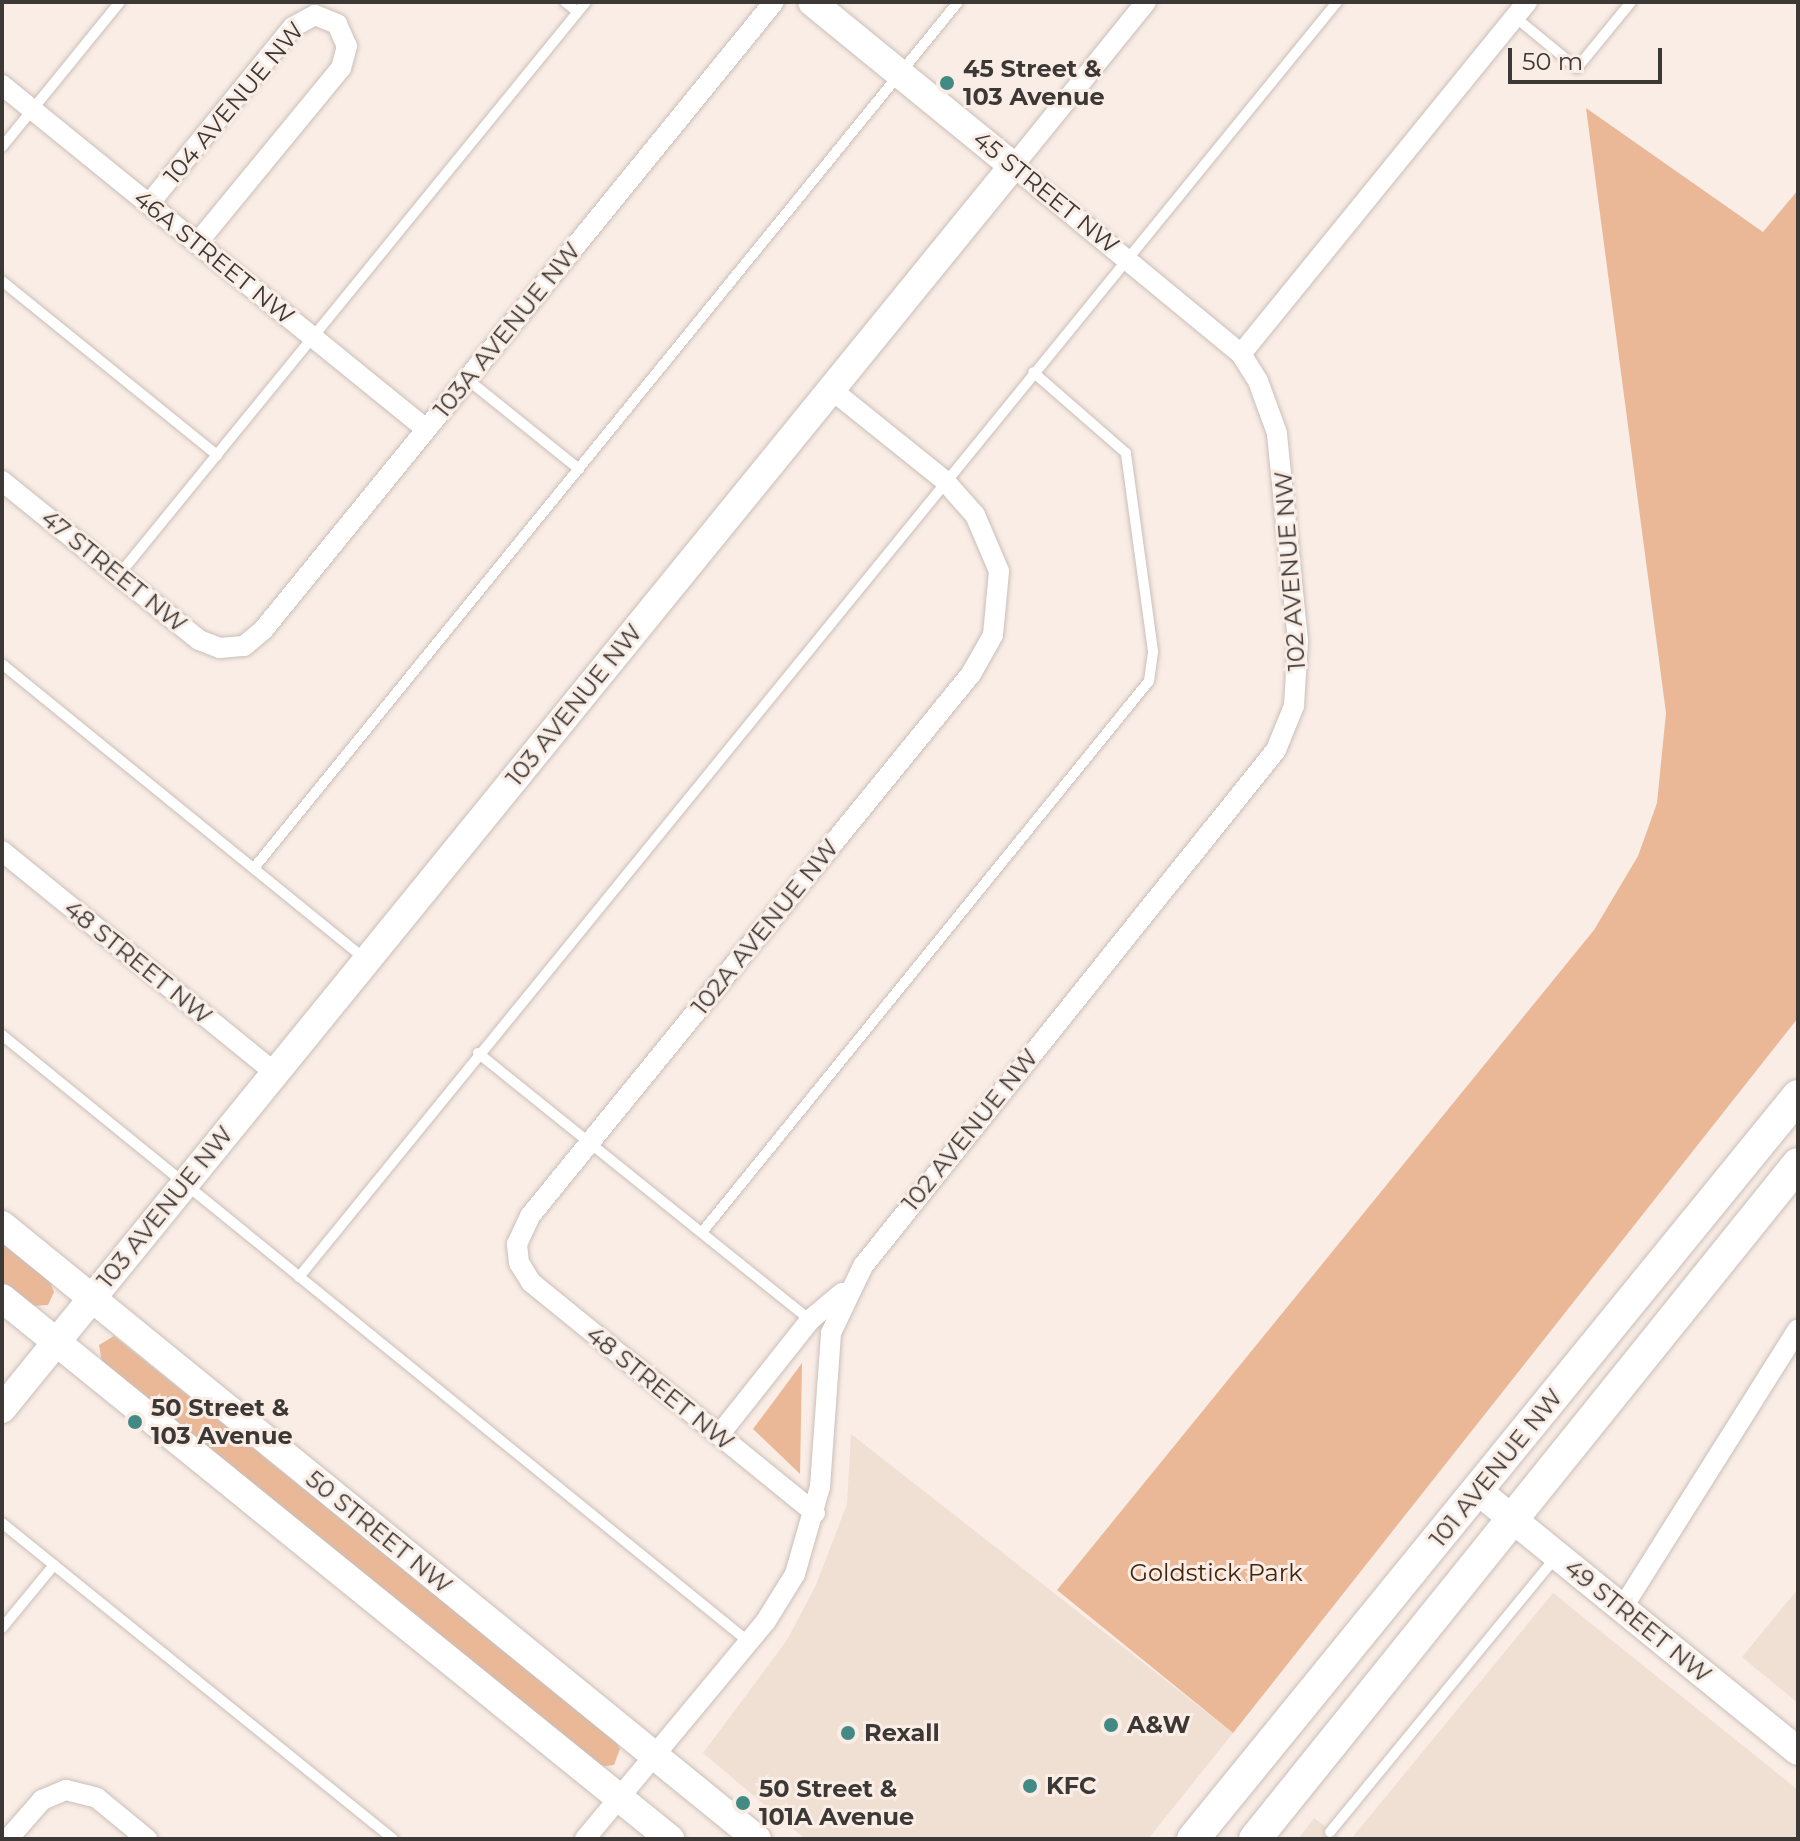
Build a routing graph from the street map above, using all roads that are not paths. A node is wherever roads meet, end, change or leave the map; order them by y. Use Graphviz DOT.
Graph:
graph roads {
  1 [pos="120,2"];
  2 [pos="565,2"];
  3 [pos="586,2"];
  4 [pos="774,2"];
  5 [pos="812,2"];
  6 [pos="958,2"];
  7 [pos="1146,2"];
  8 [pos="1337,2"];
  9 [pos="1631,2"];
  10 [pos="1521,9"];
  11 [pos="578,12"];
  12 [pos="900,74"];
  13 [pos="2,85"];
  14 [pos="32,109"];
  15 [pos="2,147"];
  16 [pos="1013,166"];
  17 [pos="149,204"];
  18 [pos="197,243"];
  19 [pos="1126,258"];
  20 [pos="2,281"];
  21 [pos="314,338"];
  22 [pos="1241,354"];
  23 [pos="1033,372"];
  24 [pos="467,379"];
  25 [pos="831,389"];
  26 [pos="426,429"];
  27 [pos="217,455"];
  28 [pos="579,469"];
  29 [pos="944,480"];
  30 [pos="2,481"];
  31 [pos="118,576"];
  32 [pos="232,648"];
  33 [pos="2,664"];
  34 [pos="2,851"];
  35 [pos="254,868"];
  36 [pos="366,960"];
  37 [pos="2,1035"];
  38 [pos="478,1053"];
  39 [pos="274,1072"];
  40 [pos="1798,1096"];
  41 [pos="590,1142"];
  42 [pos="1798,1164"];
  43 [pos="184,1184"];
  44 [pos="2,1225"];
  45 [pos="703,1231"];
  46 [pos="517,1254"];
  47 [pos="299,1277"];
  48 [pos="848,1288"];
  49 [pos="2,1298"];
  50 [pos="91,1298"];
  51 [pos="810,1320"];
  52 [pos="1798,1329"];
  53 [pos="55,1342"];
  54 [pos="2,1409"];
  55 [pos="719,1435"];
  56 [pos="1478,1491"];
  57 [pos="815,1513"];
  58 [pos="1512,1519"];
  59 [pos="2,1523"];
  60 [pos="1558,1555"];
  61 [pos="54,1565"];
  62 [pos="1623,1607"];
  63 [pos="2,1628"];
  64 [pos="749,1642"];
  65 [pos="1798,1751"];
  66 [pos="655,1756"];
  67 [pos="619,1797"];
  68 [pos="1330,1832"];
  69 [pos="8,1839"];
  70 [pos="147,1839"];
  71 [pos="393,1839"];
  72 [pos="585,1839"];
  73 [pos="670,1839"];
  74 [pos="757,1839"];
  75 [pos="1193,1839"];
  76 [pos="1255,1839"];
  1 -- 14 [label="lane"];
  2 -- 11 [label="lane"];
  3 -- 11 [label="lane"];
  4 -- 24 [label="street, 103A AVENUE NW"];
  5 -- 12 [label="street, 45 STREET NW"];
  6 -- 12 [label="lane"];
  7 -- 16 [label="street, 103 AVENUE NW"];
  8 -- 19 [label="lane"];
  9 -- 10 [label="lane"];
  10 -- 22 [label="street"];
  11 -- 21 [label="lane"];
  12 -- 16 [label="street, 45 STREET NW"];
  12 -- 28 [label="lane"];
  13 -- 14 [label="street, 46A STREET NW"];
  14 -- 15 [label="lane"];
  14 -- 17 [label="street, 46A STREET NW"];
  16 -- 19 [label="street, 45 STREET NW"];
  16 -- 25 [label="street, 103 AVENUE NW"];
  17 -- 18 [label="street, 46A STREET NW"];
  17 -- 18 [label="street, 104 AVENUE NW"];
  18 -- 21 [label="street, 46A STREET NW"];
  19 -- 22 [label="street, 45 STREET NW"];
  19 -- 23 [label="lane"];
  20 -- 27 [label="lane"];
  21 -- 26 [label="street, 46A STREET NW"];
  21 -- 27 [label="lane"];
  22 -- 48 [label="street, 102 AVENUE NW"];
  23 -- 29 [label="lane"];
  23 -- 45 [label="lane"];
  24 -- 26 [label="street, 103A AVENUE NW"];
  24 -- 28 [label="lane"];
  25 -- 29 [label="street"];
  25 -- 36 [label="street, 103 AVENUE NW"];
  26 -- 32 [label="street, 103A AVENUE NW"];
  27 -- 31 [label="lane"];
  28 -- 35 [label="lane"];
  29 -- 38 [label="lane"];
  29 -- 41 [label="street, 102A AVENUE NW"];
  30 -- 31 [label="street, 47 STREET NW"];
  31 -- 32 [label="street, 47 STREET NW"];
  33 -- 35 [label="lane"];
  34 -- 39 [label="street, 48 STREET NW"];
  35 -- 36 [label="lane"];
  36 -- 39 [label="street, 103 AVENUE NW"];
  37 -- 43 [label="lane"];
  38 -- 41 [label="lane"];
  38 -- 47 [label="lane"];
  39 -- 43 [label="street, 103 AVENUE NW"];
  40 -- 56 [label="main road, 101 AVENUE NW"];
  41 -- 45 [label="lane"];
  41 -- 46 [label="street, 102A AVENUE NW"];
  42 -- 58 [label="main road, 101 AVENUE NW"];
  43 -- 47 [label="lane"];
  43 -- 50 [label="street, 103 AVENUE NW"];
  44 -- 50 [label="street, 50 STREET NW"];
  45 -- 51 [label="lane"];
  46 -- 55 [label="street, 48 STREET NW"];
  47 -- 64 [label="lane"];
  48 -- 51 [label="street, 102 AVENUE NW"];
  48 -- 57 [label="street, 102 AVENUE NW"];
  49 -- 53 [label="street"];
  50 -- 53 [label="street, 103 AVENUE NW"];
  50 -- 66 [label="street, 50 STREET NW"];
  51 -- 55 [label="street, 102 AVENUE NW"];
  52 -- 62 [label="street"];
  53 -- 54 [label="street, 103 AVENUE NW"];
  53 -- 67 [label="street"];
  55 -- 57 [label="street, 48 STREET NW"];
  56 -- 58 [label="street, 49 STREET NW"];
  56 -- 75 [label="main road, 101 AVENUE NW"];
  57 -- 64 [label="street, 102 AVENUE NW"];
  58 -- 60 [label="street, 49 STREET NW"];
  58 -- 76 [label="main road, 101 AVENUE NW"];
  59 -- 61 [label="lane"];
  60 -- 62 [label="street, 49 STREET NW"];
  60 -- 68 [label="lane"];
  61 -- 63 [label="lane"];
  61 -- 71 [label="lane"];
  62 -- 65 [label="street, 49 STREET NW"];
  64 -- 66 [label="street, 102 AVENUE NW"];
  66 -- 67 [label="street, 102 AVENUE NW"];
  66 -- 74 [label="street, 50 STREET NW"];
  67 -- 72 [label="street, 102 AVENUE NW"];
  67 -- 73 [label="street"];
  69 -- 70 [label="street"];
}
